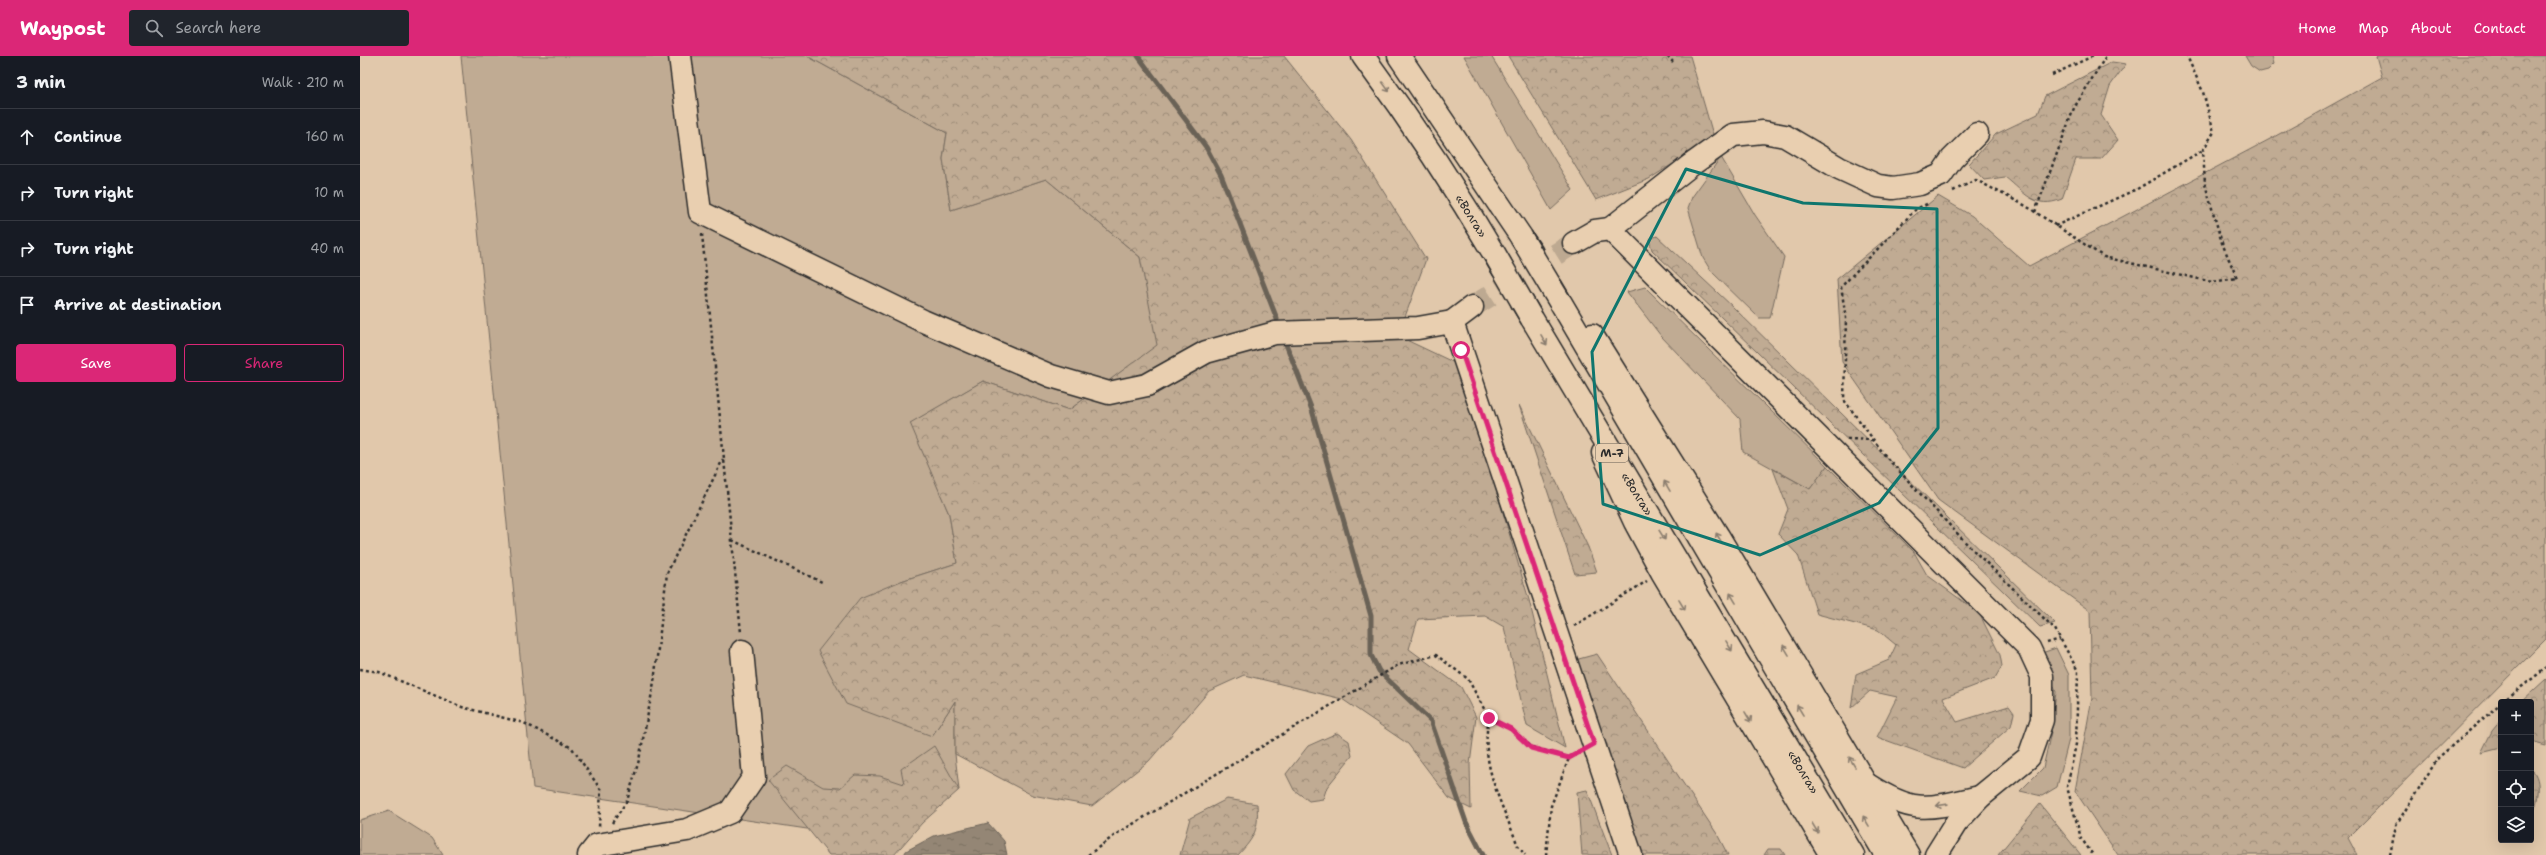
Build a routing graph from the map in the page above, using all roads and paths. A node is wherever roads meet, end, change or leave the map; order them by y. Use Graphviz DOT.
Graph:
graph roads {
  1 [pos="680,56"];
  2 [pos="1363,56"];
  3 [pos="1399,56"];
  4 [pos="1667,56"];
  5 [pos="2093,56"];
  6 [pos="2106,56"];
  7 [pos="2187,56"];
  8 [pos="1673,62"];
  9 [pos="2052,75"];
  10 [pos="1977,134"];
  11 [pos="2203,150"];
  12 [pos="1949,193"];
  13 [pos="1929,202"];
  14 [pos="700,212"];
  15 [pos="2036,212"];
  16 [pos="2055,226"];
  17 [pos="1610,229"];
  18 [pos="1574,243"];
  19 [pos="1526,245"];
  20 [pos="1472,307"];
  21 [pos="1452,322"];
  22 [pos="1582,405"];
  23 [pos="723,458"];
  24 [pos="732,540"];
  25 [pos="1651,578"];
  26 [pos="824,583"];
  27 [pos="1558,636"];
  28 [pos="742,651"];
  29 [pos="2546,668"];
  30 [pos="360,669"];
  31 [pos="2505,699"];
  32 [pos="2498,705"];
  33 [pos="1489,718"];
  34 [pos="1594,744"];
  35 [pos="1569,758"];
  36 [pos="1864,782"];
  37 [pos="1980,797"];
  38 [pos="593,850"];
  39 [pos="1088,855"];
  40 [pos="1525,855"];
  41 [pos="1546,855"];
  42 [pos="1632,855"];
  43 [pos="1831,855"];
  44 [pos="1853,855"];
  45 [pos="1886,855"];
  46 [pos="1908,855"];
  47 [pos="1936,855"];
  48 [pos="2093,855"];
  49 [pos="2390,855"];
  1 -- 14 [label="main road"];
  2 -- 22 [label="main road, «Волга» / М-7, one-way"];
  3 -- 19 [label="main road"];
  4 -- 8 [label="path"];
  5 -- 9 [label="path"];
  6 -- 15 [label="path"];
  7 -- 11 [label="path"];
  10 -- 17 [label="main road"];
  11 -- 16 [label="path"];
  11 -- 16 [label="path"];
  12 -- 15 [label="path"];
  13 -- 48 [label="path"];
  14 -- 21 [label="main road"];
  14 -- 23 [label="path"];
  15 -- 16 [label="path"];
  17 -- 18 [label="main road"];
  17 -- 37 [label="main road"];
  36 -- 19 [label="main road, one-way"];
  45 -- 19 [label="main road, М-7, one-way, bridge"];
  20 -- 21 [label="main road"];
  21 -- 27 [label="main road"];
  22 -- 43 [label="main road, one-way"];
  22 -- 44 [label="main road, «Волга» / М-7, one-way"];
  23 -- 24 [label="path"];
  23 -- 38 [label="path"];
  24 -- 26 [label="path"];
  24 -- 28 [label="path"];
  25 -- 27 [label="path"];
  27 -- 34 [label="main road"];
  28 -- 38 [label="main road"];
  29 -- 31 [label="path"];
  30 -- 38 [label="path"];
  32 -- 49 [label="path"];
  33 -- 35 [label="path"];
  33 -- 39 [label="path"];
  33 -- 40 [label="path"];
  34 -- 35 [label="path"];
  34 -- 42 [label="main road"];
  35 -- 41 [label="path"];
  37 -- 36 [label="main road, one-way"];
  36 -- 46 [label="main road"];
  37 -- 47 [label="main road"];
}
